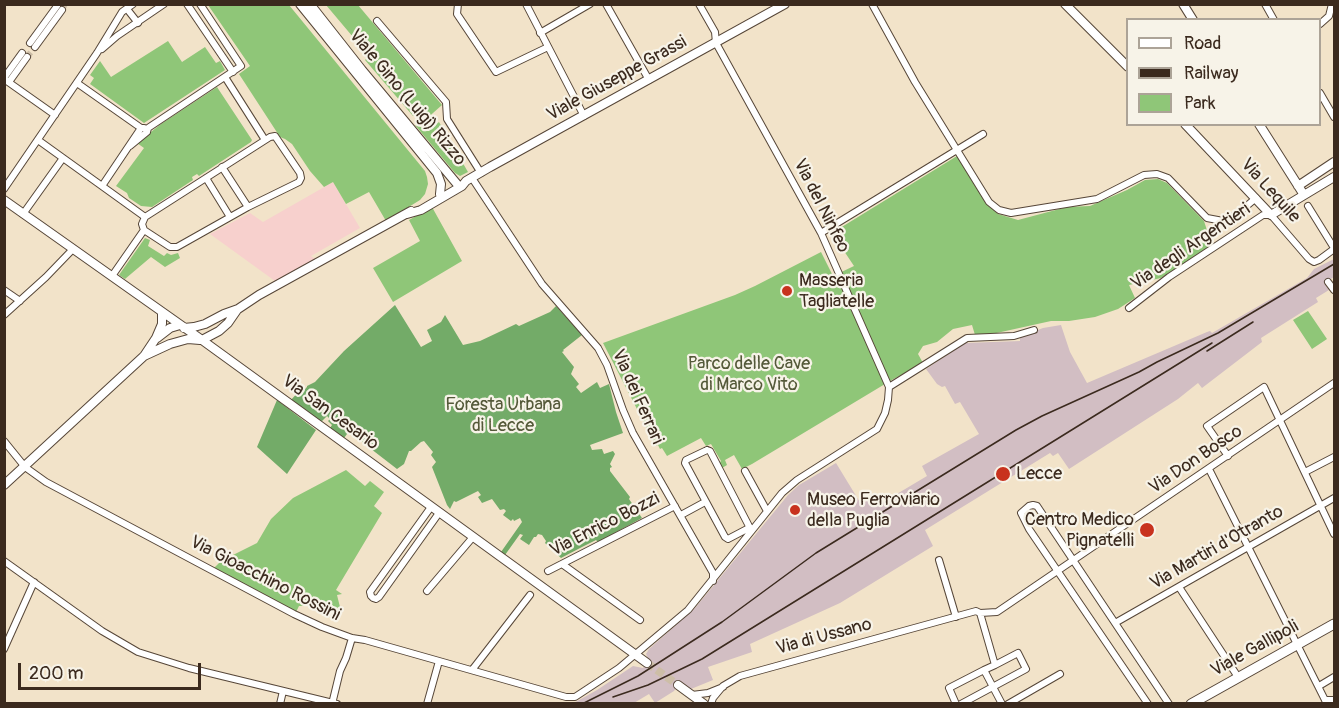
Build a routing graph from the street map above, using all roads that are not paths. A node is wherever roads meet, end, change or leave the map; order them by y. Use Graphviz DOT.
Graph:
graph roads {
  1 [pos="164,4"];
  2 [pos="187,4"];
  3 [pos="200,4"];
  4 [pos="300,4"];
  5 [pos="310,4"];
  6 [pos="458,4"];
  7 [pos="526,4"];
  8 [pos="590,4"];
  9 [pos="606,4"];
  10 [pos="699,4"];
  11 [pos="785,4"];
  12 [pos="872,4"];
  13 [pos="1065,4"];
  14 [pos="1183,4"];
  15 [pos="1265,4"];
  16 [pos="1332,4"];
  17 [pos="130,7"];
  18 [pos="59,8"];
  19 [pos="1192,18"];
  20 [pos="1273,18"];
  21 [pos="377,21"];
  22 [pos="138,23"];
  23 [pos="1321,23"];
  24 [pos="540,33"];
  25 [pos="716,44"];
  26 [pos="32,45"];
  27 [pos="548,47"];
  28 [pos="97,53"];
  29 [pos="25,55"];
  30 [pos="1126,65"];
  31 [pos="232,72"];
  32 [pos="225,77"];
  33 [pos="6,79"];
  34 [pos="649,80"];
  35 [pos="76,83"];
  36 [pos="1321,95"];
  37 [pos="55,115"];
  38 [pos="584,116"];
  39 [pos="1335,117"];
  40 [pos="1187,126"];
  41 [pos="1260,126"];
  42 [pos="144,128"];
  43 [pos="983,134"];
  44 [pos="38,140"];
  45 [pos="265,140"];
  46 [pos="957,150"];
  47 [pos="63,158"];
  48 [pos="1333,164"];
  49 [pos="222,167"];
  50 [pos="206,178"];
  51 [pos="469,179"];
  52 [pos="1334,180"];
  53 [pos="102,186"];
  54 [pos="1298,186"];
  55 [pos="4,189"];
  56 [pos="440,194"];
  57 [pos="1304,195"];
  58 [pos="1256,198"];
  59 [pos="4,200"];
  60 [pos="1308,206"];
  61 [pos="248,207"];
  62 [pos="23,214"];
  63 [pos="407,214"];
  64 [pos="1271,215"];
  65 [pos="145,217"];
  66 [pos="230,218"];
  67 [pos="144,230"];
  68 [pos="821,232"];
  69 [pos="73,249"];
  70 [pos="1335,249"];
  71 [pos="112,276"];
  72 [pos="1328,282"];
  73 [pos="4,290"];
  74 [pos="1335,290"];
  75 [pos="20,301"];
  76 [pos="1129,308"];
  77 [pos="238,309"];
  78 [pos="162,312"];
  79 [pos="4,315"];
  80 [pos="205,324"];
  81 [pos="182,326"];
  82 [pos="1034,330"];
  83 [pos="156,338"];
  84 [pos="202,340"];
  85 [pos="170,344"];
  86 [pos="144,356"];
  87 [pos="1335,383"];
  88 [pos="889,387"];
  89 [pos="1280,421"];
  90 [pos="5,442"];
  91 [pos="1228,456"];
  92 [pos="1335,457"];
  93 [pos="25,467"];
  94 [pos="1209,469"];
  95 [pos="745,471"];
  96 [pos="1305,472"];
  97 [pos="4,485"];
  98 [pos="1335,498"];
  99 [pos="705,502"];
  100 [pos="675,506"];
  101 [pos="1321,506"];
  102 [pos="431,507"];
  103 [pos="767,511"];
  104 [pos="439,513"];
  105 [pos="681,515"];
  106 [pos="751,530"];
  107 [pos="1335,534"];
  108 [pos="473,537"];
  109 [pos="1248,548"];
  110 [pos="939,560"];
  111 [pos="4,561"];
  112 [pos="1073,562"];
  113 [pos="562,564"];
  114 [pos="548,571"];
  115 [pos="1057,572"];
  116 [pos="34,582"];
  117 [pos="712,582"];
  118 [pos="1179,586"];
  119 [pos="427,591"];
  120 [pos="530,595"];
  121 [pos="980,614"];
  122 [pos="956,617"];
  123 [pos="640,620"];
  124 [pos="1115,623"];
  125 [pos="1335,624"];
  126 [pos="352,638"];
  127 [pos="1298,645"];
  128 [pos="4,649"];
  129 [pos="636,655"];
  130 [pos="439,661"];
  131 [pos="647,663"];
  132 [pos="995,664"];
  133 [pos="472,670"];
  134 [pos="984,670"];
  135 [pos="1060,674"];
  136 [pos="1238,677"];
  137 [pos="1335,677"];
  138 [pos="678,685"];
  139 [pos="723,686"];
  140 [pos="1318,686"];
  141 [pos="993,687"];
  142 [pos="283,691"];
  143 [pos="692,695"];
  144 [pos="1335,700"];
  145 [pos="1326,702"];
  146 [pos="334,703"];
  147 [pos="280,704"];
  148 [pos="427,704"];
  149 [pos="704,704"];
  150 [pos="711,704"];
  151 [pos="957,704"];
  152 [pos="961,704"];
  153 [pos="1002,704"];
  154 [pos="1008,704"];
  155 [pos="1148,704"];
  156 [pos="1169,704"];
  157 [pos="1191,704"];
  1 -- 22 [label="street"];
  2 -- 31 [label="street"];
  3 -- 31 [label="street"];
  4 -- 56 [label="main road, Viale Gino (Luigi) Rizzo"];
  5 -- 51 [label="main road, Viale Gino (Luigi) Rizzo"];
  6 -- 27 [label="street"];
  7 -- 24 [label="street"];
  8 -- 24 [label="street"];
  9 -- 34 [label="street"];
  10 -- 25 [label="street, Via del Ninfeo"];
  11 -- 25 [label="main road, Viale Giuseppe Grassi"];
  12 -- 46 [label="street"];
  13 -- 30 [label="main road"];
  14 -- 19 [label="main road"];
  15 -- 20 [label="street"];
  16 -- 23 [label="street"];
  17 -- 22 [label="street"];
  17 -- 28 [label="street"];
  18 -- 26 [label="street"];
  21 -- 51 [label="street, Via dei Ferrari"];
  22 -- 28 [label="street"];
  24 -- 27 [label="street"];
  25 -- 34 [label="main road, Viale Giuseppe Grassi"];
  25 -- 68 [label="street, Via del Ninfeo"];
  27 -- 38 [label="street"];
  28 -- 35 [label="street"];
  29 -- 33 [label="street"];
  31 -- 32 [label="street"];
  32 -- 42 [label="street"];
  32 -- 45 [label="street"];
  33 -- 37 [label="street"];
  34 -- 38 [label="main road, Viale Giuseppe Grassi"];
  35 -- 37 [label="street"];
  35 -- 42 [label="street"];
  36 -- 39 [label="street"];
  37 -- 44 [label="street"];
  38 -- 51 [label="main road, Viale Giuseppe Grassi"];
  40 -- 58 [label="main road, Via Lequile"];
  41 -- 54 [label="main road"];
  42 -- 53 [label="street"];
  43 -- 46 [label="street"];
  44 -- 47 [label="street"];
  44 -- 55 [label="street"];
  45 -- 49 [label="street"];
  45 -- 61 [label="street"];
  46 -- 58 [label="street"];
  46 -- 68 [label="street"];
  47 -- 53 [label="street"];
  47 -- 62 [label="street"];
  48 -- 52 [label="main road"];
  48 -- 54 [label="main road"];
  49 -- 50 [label="street"];
  49 -- 61 [label="street"];
  50 -- 65 [label="street"];
  50 -- 66 [label="street"];
  51 -- 56 [label="main road, Viale Giuseppe Grassi"];
  51 -- 63 [label="main road, Viale Giuseppe Grassi"];
  51 -- 100 [label="street, Via dei Ferrari"];
  52 -- 57 [label="main road"];
  53 -- 65 [label="street"];
  54 -- 57 [label="main road"];
  56 -- 63 [label="main road, Viale Giuseppe Grassi"];
  57 -- 64 [label="main road"];
  58 -- 64 [label="main road, Via Lequile"];
  59 -- 62 [label="main road, Via San Cesario"];
  60 -- 70 [label="street, Via Lequile"];
  61 -- 66 [label="street"];
  62 -- 69 [label="main road, Via San Cesario"];
  63 -- 77 [label="main road, Viale Giuseppe Grassi"];
  64 -- 70 [label="street, Via Lequile"];
  64 -- 76 [label="street, Via degli Argentieri"];
  65 -- 67 [label="street"];
  66 -- 67 [label="street"];
  67 -- 71 [label="street"];
  68 -- 88 [label="street, Via del Ninfeo"];
  69 -- 71 [label="main road, Via San Cesario"];
  69 -- 75 [label="street"];
  71 -- 78 [label="main road, Via San Cesario"];
  72 -- 74 [label="street"];
  73 -- 75 [label="street"];
  75 -- 79 [label="street"];
  77 -- 80 [label="main road, Viale Giuseppe Grassi"];
  77 -- 84 [label="main road, Viale Giuseppe Grassi"];
  78 -- 81 [label="main road, Via San Cesario"];
  78 -- 83 [label="main road"];
  80 -- 81 [label="main road, Viale Giuseppe Grassi"];
  80 -- 84 [label="main road"];
  81 -- 83 [label="main road, Viale Giuseppe Grassi"];
  81 -- 84 [label="main road, Via San Cesario"];
  81 -- 85 [label="main road"];
  82 -- 88 [label="street"];
  83 -- 86 [label="main road"];
  84 -- 85 [label="main road"];
  84 -- 102 [label="main road, Via San Cesario"];
  85 -- 86 [label="main road"];
  86 -- 93 [label="main road"];
  87 -- 89 [label="street, Via Don Bosco"];
  88 -- 103 [label="street, Via Gioacchino Rossini"];
  89 -- 91 [label="street, Via Don Bosco"];
  89 -- 91 [label="street"];
  89 -- 96 [label="street"];
  90 -- 93 [label="street, Via Gioacchino Rossini"];
  91 -- 94 [label="street, Via Don Bosco"];
  92 -- 96 [label="street"];
  93 -- 97 [label="main road"];
  93 -- 126 [label="street, Via Gioacchino Rossini"];
  94 -- 109 [label="street"];
  94 -- 112 [label="street, Via Don Bosco"];
  95 -- 103 [label="street"];
  96 -- 101 [label="street"];
  98 -- 101 [label="street, Via Martiri d'Otranto"];
  99 -- 105 [label="street"];
  99 -- 106 [label="street"];
  99 -- 106 [label="street"];
  100 -- 105 [label="street, Via dei Ferrari"];
  100 -- 113 [label="street, Via Enrico Bozzi"];
  101 -- 107 [label="street"];
  101 -- 109 [label="street, Via Martiri d'Otranto"];
  102 -- 104 [label="main road, Via San Cesario"];
  102 -- 104 [label="street"];
  103 -- 106 [label="street, Via Gioacchino Rossini"];
  104 -- 108 [label="main road, Via San Cesario"];
  105 -- 117 [label="street, Via dei Ferrari"];
  106 -- 117 [label="street, Via Gioacchino Rossini"];
  108 -- 119 [label="street"];
  108 -- 129 [label="main road, Via San Cesario"];
  109 -- 118 [label="street, Via Martiri d'Otranto"];
  109 -- 127 [label="street"];
  110 -- 122 [label="street"];
  111 -- 116 [label="street"];
  112 -- 115 [label="street, Via Don Bosco"];
  112 -- 115 [label="street"];
  112 -- 124 [label="street"];
  113 -- 114 [label="street, Via Enrico Bozzi"];
  113 -- 123 [label="street"];
  115 -- 121 [label="street, Via di Ussano"];
  115 -- 155 [label="street"];
  116 -- 128 [label="street"];
  116 -- 142 [label="street"];
  117 -- 129 [label="street, Via Gioacchino Rossini"];
  118 -- 124 [label="street, Via Martiri d'Otranto"];
  118 -- 136 [label="street"];
  120 -- 133 [label="street"];
  121 -- 122 [label="street, Via di Ussano"];
  121 -- 132 [label="street"];
  122 -- 139 [label="street, Via di Ussano"];
  124 -- 156 [label="street"];
  125 -- 127 [label="main road, Viale Gallipoli"];
  126 -- 130 [label="street, Via Gioacchino Rossini"];
  126 -- 146 [label="street"];
  127 -- 136 [label="main road, Viale Gallipoli"];
  127 -- 140 [label="street"];
  129 -- 131 [label="main road, Via San Cesario"];
  129 -- 133 [label="street, Via Gioacchino Rossini"];
  130 -- 133 [label="street, Via Gioacchino Rossini"];
  130 -- 148 [label="street"];
  132 -- 134 [label="street"];
  132 -- 141 [label="street"];
  134 -- 141 [label="street"];
  134 -- 151 [label="street"];
  135 -- 154 [label="street"];
  136 -- 157 [label="main road, Viale Gallipoli"];
  137 -- 140 [label="street"];
  138 -- 143 [label="main road"];
  139 -- 143 [label="street, Via di Ussano"];
  139 -- 150 [label="street"];
  140 -- 145 [label="street"];
  141 -- 152 [label="street"];
  141 -- 153 [label="street"];
  142 -- 146 [label="street"];
  142 -- 147 [label="street"];
  143 -- 149 [label="main road"];
  144 -- 145 [label="street"];
}
